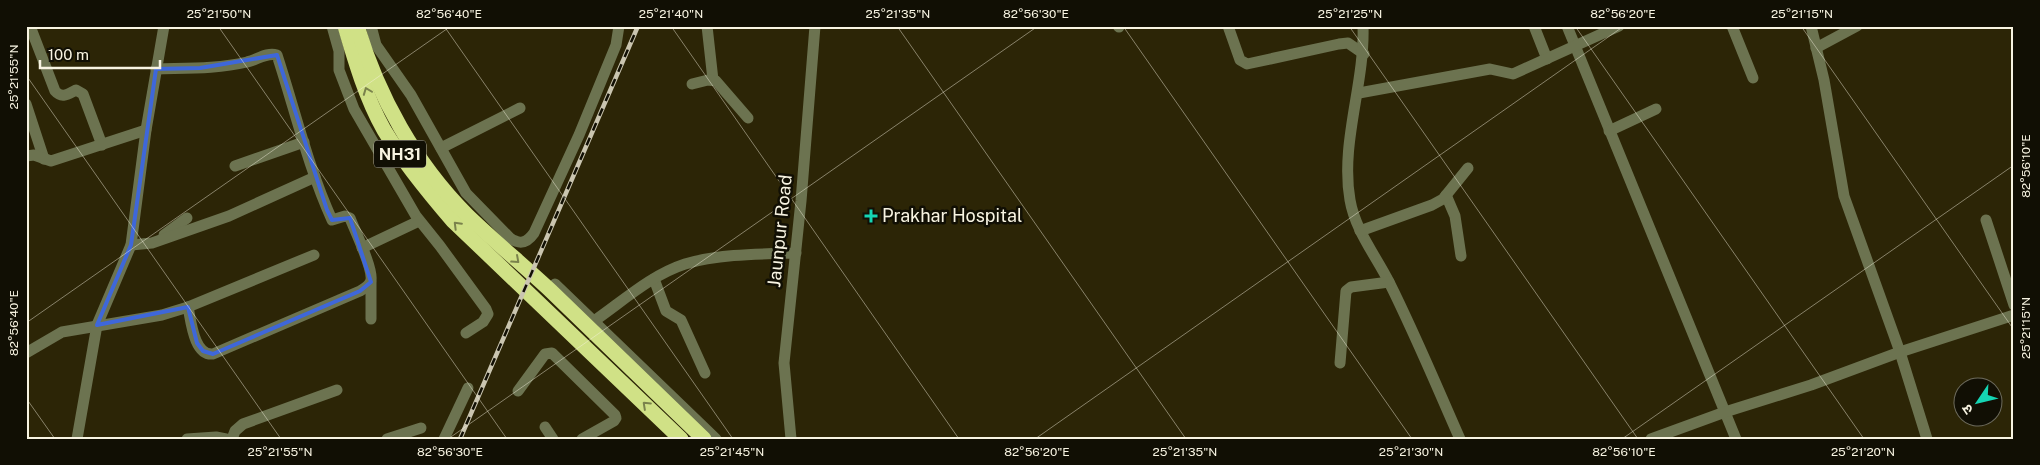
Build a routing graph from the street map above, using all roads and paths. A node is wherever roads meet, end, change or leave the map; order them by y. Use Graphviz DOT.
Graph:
graph roads {
  1 [pos="30,26"];
  2 [pos="164,26"];
  3 [pos="332,26"];
  4 [pos="345,26"];
  5 [pos="358,26"];
  6 [pos="371,26"];
  7 [pos="619,26"];
  8 [pos="707,26"];
  9 [pos="815,26"];
  10 [pos="1228,26"];
  11 [pos="1534,26"];
  12 [pos="1568,26"];
  13 [pos="1619,26"];
  14 [pos="1732,26"];
  15 [pos="1811,26"];
  16 [pos="1858,26"];
  17 [pos="1366,27"];
  18 [pos="1574,46"];
  19 [pos="1816,48"];
  20 [pos="1364,54"];
  21 [pos="1547,59"];
  22 [pos="156,69"];
  23 [pos="1753,78"];
  24 [pos="713,80"];
  25 [pos="692,84"];
  26 [pos="1358,93"];
  27 [pos="26,104"];
  28 [pos="520,108"];
  29 [pos="1656,109"];
  30 [pos="748,118"];
  31 [pos="146,130"];
  32 [pos="1609,131"];
  33 [pos="304,142"];
  34 [pos="102,145"];
  35 [pos="441,148"];
  36 [pos="26,156"];
  37 [pos="44,159"];
  38 [pos="235,166"];
  39 [pos="1468,168"];
  40 [pos="315,177"];
  41 [pos="1446,195"];
  42 [pos="187,218"];
  43 [pos="1986,220"];
  44 [pos="419,221"];
  45 [pos="1360,230"];
  46 [pos="152,243"];
  47 [pos="131,245"];
  48 [pos="362,248"];
  49 [pos="796,253"];
  50 [pos="314,255"];
  51 [pos="1461,256"];
  52 [pos="654,279"];
  53 [pos="371,282"];
  54 [pos="1389,282"];
  55 [pos="552,287"];
  56 [pos="2014,305"];
  57 [pos="188,307"];
  58 [pos="2014,315"];
  59 [pos="371,319"];
  60 [pos="594,322"];
  61 [pos="97,325"];
  62 [pos="466,333"];
  63 [pos="1900,352"];
  64 [pos="26,353"];
  65 [pos="1340,363"];
  66 [pos="704,374"];
  67 [pos="468,388"];
  68 [pos="337,390"];
  69 [pos="518,391"];
  70 [pos="1725,412"];
  71 [pos="545,427"];
  72 [pos="421,428"];
  73 [pos="77,439"];
  74 [pos="187,439"];
  75 [pos="226,439"];
  76 [pos="232,439"];
  77 [pos="387,439"];
  78 [pos="444,439"];
  79 [pos="553,439"];
  80 [pos="582,439"];
  81 [pos="681,439"];
  82 [pos="704,439"];
  83 [pos="716,439"];
  84 [pos="791,439"];
  85 [pos="1460,439"];
  86 [pos="1651,439"];
  87 [pos="1736,439"];
  88 [pos="1928,439"];
  1 -- 34 [label="street"];
  2 -- 22 [label="street"];
  3 -- 44 [label="street"];
  81 -- 4 [label="highway, NH31, one-way"];
  5 -- 55 [label="highway, NH31, one-way"];
  6 -- 35 [label="street"];
  7 -- 35 [label="street"];
  8 -- 24 [label="street"];
  9 -- 49 [label="street, Jaunpur Road"];
  10 -- 20 [label="street"];
  11 -- 21 [label="street"];
  12 -- 18 [label="street"];
  13 -- 18 [label="street"];
  14 -- 23 [label="street"];
  15 -- 19 [label="street"];
  16 -- 19 [label="street"];
  17 -- 20 [label="street"];
  18 -- 21 [label="street"];
  18 -- 32 [label="street"];
  19 -- 63 [label="street"];
  20 -- 26 [label="street"];
  21 -- 26 [label="street"];
  22 -- 31 [label="street"];
  22 -- 33 [label="street"];
  24 -- 25 [label="street"];
  24 -- 30 [label="street"];
  26 -- 45 [label="street"];
  27 -- 37 [label="street"];
  28 -- 35 [label="street"];
  29 -- 32 [label="street"];
  31 -- 34 [label="street"];
  31 -- 47 [label="street"];
  32 -- 70 [label="street"];
  33 -- 38 [label="street"];
  33 -- 40 [label="street"];
  34 -- 37 [label="street"];
  36 -- 37 [label="street"];
  39 -- 41 [label="street"];
  40 -- 46 [label="street"];
  40 -- 48 [label="street"];
  41 -- 45 [label="street"];
  41 -- 51 [label="street"];
  42 -- 46 [label="street"];
  43 -- 56 [label="street"];
  44 -- 48 [label="street"];
  44 -- 62 [label="street"];
  45 -- 54 [label="street"];
  46 -- 47 [label="street"];
  47 -- 61 [label="street"];
  48 -- 53 [label="street"];
  49 -- 52 [label="street"];
  49 -- 84 [label="street, Jaunpur Road"];
  50 -- 57 [label="street"];
  52 -- 60 [label="street"];
  52 -- 66 [label="street"];
  53 -- 57 [label="street"];
  53 -- 59 [label="street"];
  54 -- 65 [label="street"];
  54 -- 85 [label="street"];
  55 -- 60 [label="street"];
  55 -- 82 [label="highway, NH31"];
  57 -- 61 [label="street"];
  58 -- 63 [label="street"];
  60 -- 83 [label="street"];
  61 -- 64 [label="street"];
  61 -- 73 [label="street"];
  63 -- 70 [label="street"];
  63 -- 88 [label="street"];
  67 -- 78 [label="street"];
  68 -- 76 [label="street"];
  69 -- 80 [label="street"];
  70 -- 86 [label="street"];
  70 -- 87 [label="street"];
  71 -- 79 [label="street"];
  72 -- 77 [label="street"];
  74 -- 75 [label="street"];
}
